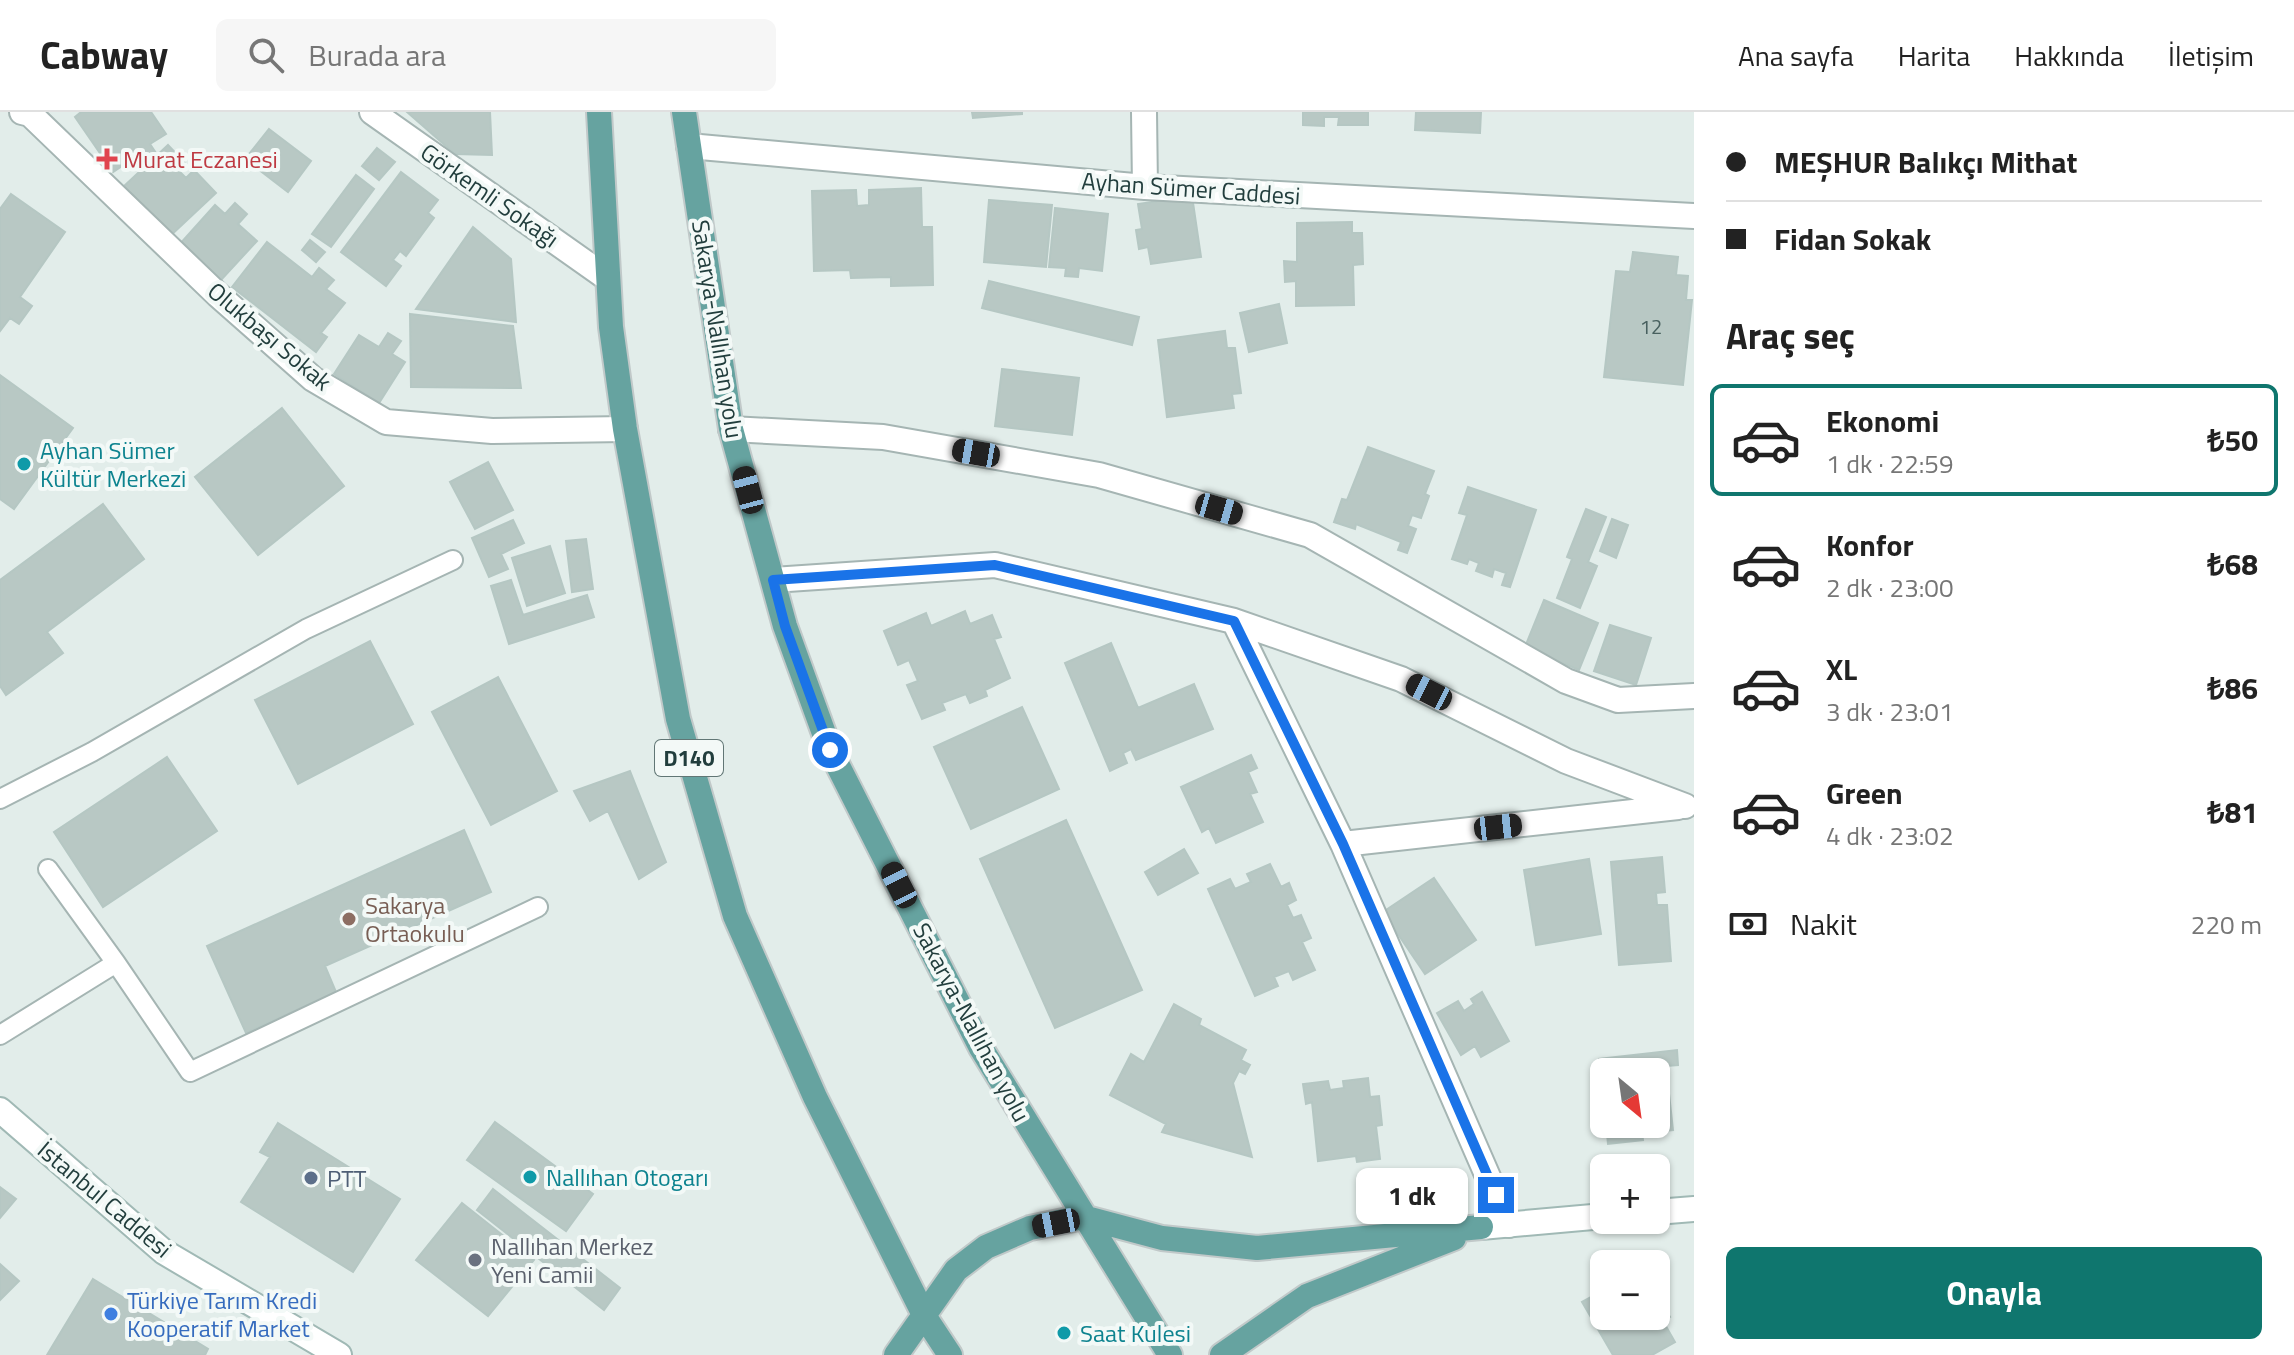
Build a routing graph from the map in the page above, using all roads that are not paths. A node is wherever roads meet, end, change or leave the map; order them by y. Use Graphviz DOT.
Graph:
graph roads {
  1 [pos="372,112"];
  2 [pos="599,112"];
  3 [pos="684,112"];
  4 [pos="1144,112"];
  5 [pos="29,113"];
  6 [pos="689,146"];
  7 [pos="1145,187"];
  8 [pos="1694,216"];
  9 [pos="607,278"];
  10 [pos="625,429"];
  11 [pos="731,429"];
  12 [pos="453,560"];
  13 [pos="773,580"];
  14 [pos="1234,621"];
  15 [pos="1694,696"];
  16 [pos="0,799"];
  17 [pos="1689,806"];
  18 [pos="1343,844"];
  19 [pos="48,869"];
  20 [pos="538,907"];
  21 [pos="116,963"];
  22 [pos="0,1035"];
  23 [pos="0,1110"];
  24 [pos="1694,1209"];
  25 [pos="1670,1211"];
  26 [pos="1083,1217"];
  27 [pos="1590,1217"];
  28 [pos="1509,1225"];
  29 [pos="1481,1227"];
  30 [pos="925,1317"];
  31 [pos="339,1355"];
  32 [pos="896,1355"];
  33 [pos="950,1355"];
  34 [pos="1170,1355"];
  35 [pos="1222,1355"];
  1 -- 9 [label="street, Görkemli Sokağı"];
  2 -- 9 [label="main road, D140"];
  3 -- 6 [label="main road, Sakarya-Nallıhan yolu"];
  4 -- 7 [label="street"];
  5 -- 10 [label="street, Olukbaşı Sokak"];
  6 -- 7 [label="street, Ayhan Sümer Caddesi"];
  6 -- 11 [label="main road, Sakarya-Nallıhan yolu"];
  7 -- 8 [label="street, Ayhan Sümer Caddesi"];
  9 -- 10 [label="main road, D140"];
  10 -- 30 [label="main road, D140"];
  11 -- 13 [label="main road, Sakarya-Nallıhan yolu"];
  11 -- 15 [label="street"];
  12 -- 16 [label="lane"];
  13 -- 14 [label="street"];
  13 -- 26 [label="main road, Sakarya-Nallıhan yolu"];
  14 -- 17 [label="street"];
  14 -- 18 [label="street"];
  17 -- 18 [label="street"];
  18 -- 28 [label="street"];
  19 -- 21 [label="lane"];
  20 -- 21 [label="lane"];
  21 -- 22 [label="lane"];
  23 -- 31 [label="street, İstanbul Caddesi"];
  24 -- 25 [label="street"];
  26 -- 29 [label="main road"];
  26 -- 30 [label="main road"];
  26 -- 34 [label="main road, Sakarya-Nallıhan yolu"];
  27 -- 28 [label="street"];
  28 -- 29 [label="street"];
  29 -- 35 [label="main road"];
  30 -- 32 [label="main road"];
  30 -- 33 [label="main road, D140"];
}
